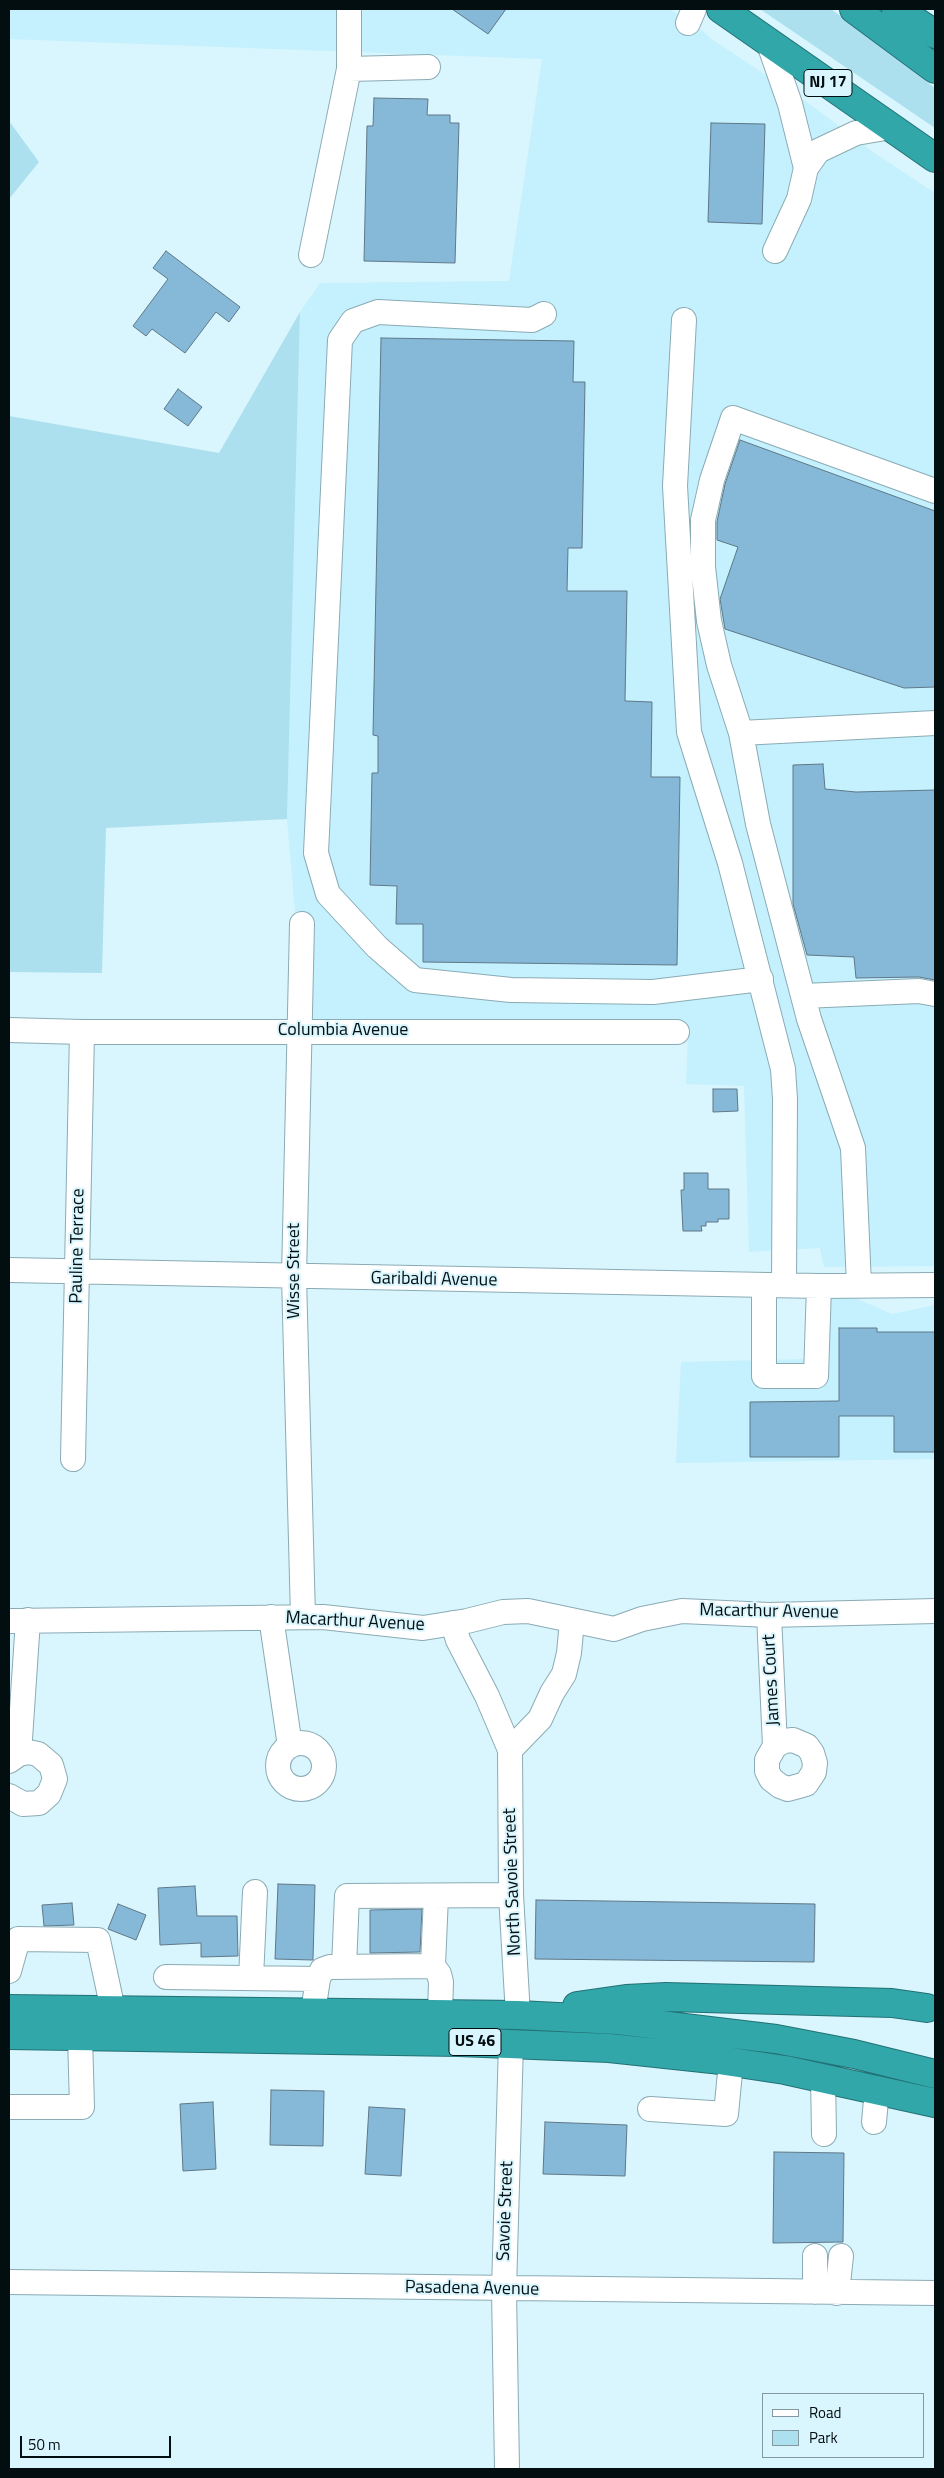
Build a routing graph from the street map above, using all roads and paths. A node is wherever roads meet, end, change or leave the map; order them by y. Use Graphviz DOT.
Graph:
graph roads {
  1 [pos="349,9"];
  2 [pos="721,9"];
  3 [pos="854,9"];
  4 [pos="896,9"];
  5 [pos="935,34"];
  6 [pos="768,41"];
  7 [pos="428,67"];
  8 [pos="935,69"];
  9 [pos="350,70"];
  10 [pos="891,127"];
  11 [pos="935,158"];
  12 [pos="806,168"];
  13 [pos="775,251"];
  14 [pos="311,255"];
  15 [pos="544,314"];
  16 [pos="684,320"];
  17 [pos="935,491"];
  18 [pos="935,723"];
  19 [pos="741,733"];
  20 [pos="302,924"];
  21 [pos="760,979"];
  22 [pos="935,994"];
  23 [pos="803,996"];
  24 [pos="9,1030"];
  25 [pos="300,1030"];
  26 [pos="82,1032"];
  27 [pos="677,1032"];
  28 [pos="9,1270"];
  29 [pos="77,1271"];
  30 [pos="294,1277"];
  31 [pos="774,1285"];
  32 [pos="859,1285"];
  33 [pos="935,1285"];
  34 [pos="819,1286"];
  35 [pos="73,1459"];
  36 [pos="935,1611"];
  37 [pos="769,1615"];
  38 [pos="271,1617"];
  39 [pos="303,1617"];
  40 [pos="18,1620"];
  41 [pos="572,1621"];
  42 [pos="453,1623"];
  43 [pos="290,1746"];
  44 [pos="775,1746"];
  45 [pos="510,1750"];
  46 [pos="14,1757"];
  47 [pos="9,1796"];
  48 [pos="255,1892"];
  49 [pos="512,1895"];
  50 [pos="436,1896"];
  51 [pos="344,1966"];
  52 [pos="433,1966"];
  53 [pos="9,1971"];
  54 [pos="166,1977"];
  55 [pos="251,1978"];
  56 [pos="318,1979"];
  57 [pos="931,2008"];
  58 [pos="9,2009"];
  59 [pos="113,2010"];
  60 [pos="313,2012"];
  61 [pos="440,2014"];
  62 [pos="518,2015"];
  63 [pos="9,2035"];
  64 [pos="80,2036"];
  65 [pos="511,2043"];
  66 [pos="731,2062"];
  67 [pos="935,2074"];
  68 [pos="823,2078"];
  69 [pos="877,2089"];
  70 [pos="935,2104"];
  71 [pos="9,2107"];
  72 [pos="650,2110"];
  73 [pos="874,2122"];
  74 [pos="824,2134"];
  75 [pos="815,2256"];
  76 [pos="841,2256"];
  77 [pos="9,2282"];
  78 [pos="504,2290"];
  79 [pos="826,2292"];
  80 [pos="935,2293"];
  81 [pos="507,2469"];
  1 -- 9 [label="street"];
  2 -- 6 [label="highway, NJ 17"];
  3 -- 8 [label="highway"];
  4 -- 5 [label="highway"];
  6 -- 10 [label="highway, NJ 17"];
  6 -- 12 [label="street"];
  7 -- 9 [label="street"];
  9 -- 14 [label="street"];
  10 -- 11 [label="highway, NJ 17"];
  10 -- 12 [label="street"];
  12 -- 13 [label="street"];
  15 -- 21 [label="street"];
  16 -- 21 [label="street"];
  17 -- 19 [label="street"];
  18 -- 19 [label="street"];
  19 -- 23 [label="street"];
  20 -- 25 [label="street, Wisse Street"];
  21 -- 31 [label="street"];
  22 -- 23 [label="street"];
  23 -- 32 [label="street"];
  24 -- 26 [label="street, Columbia Avenue"];
  25 -- 26 [label="street, Columbia Avenue"];
  25 -- 27 [label="street, Columbia Avenue"];
  25 -- 30 [label="street, Wisse Street"];
  26 -- 29 [label="street, Pauline Terrace"];
  28 -- 29 [label="street, Garibaldi Avenue"];
  29 -- 30 [label="street, Garibaldi Avenue"];
  29 -- 35 [label="street, Pauline Terrace"];
  30 -- 31 [label="street, Garibaldi Avenue"];
  30 -- 39 [label="street, Wisse Street"];
  31 -- 34 [label="street, Garibaldi Avenue"];
  31 -- 34 [label="street"];
  32 -- 33 [label="street, Garibaldi Avenue"];
  32 -- 34 [label="street, Garibaldi Avenue"];
  36 -- 37 [label="street, Macarthur Avenue"];
  37 -- 41 [label="street, Macarthur Avenue"];
  37 -- 44 [label="street, James Court"];
  38 -- 39 [label="street, Macarthur Avenue"];
  38 -- 40 [label="street, Macarthur Avenue"];
  38 -- 43 [label="street"];
  39 -- 42 [label="street, Macarthur Avenue"];
  40 -- 46 [label="street"];
  41 -- 42 [label="street, Macarthur Avenue"];
  41 -- 45 [label="street"];
  42 -- 45 [label="street, North Savoie Street"];
  45 -- 49 [label="street, North Savoie Street"];
  46 -- 47 [label="street"];
  48 -- 55 [label="street"];
  49 -- 50 [label="street"];
  49 -- 62 [label="street, North Savoie Street"];
  50 -- 51 [label="street"];
  50 -- 52 [label="street"];
  51 -- 52 [label="street"];
  51 -- 56 [label="street"];
  52 -- 61 [label="street"];
  53 -- 59 [label="street"];
  54 -- 55 [label="street"];
  55 -- 56 [label="street"];
  56 -- 60 [label="street"];
  57 -- 62 [label="highway"];
  58 -- 59 [label="highway, US 46"];
  59 -- 60 [label="highway, US 46"];
  60 -- 61 [label="highway, US 46"];
  61 -- 62 [label="highway, US 46"];
  62 -- 67 [label="highway, US 46"];
  63 -- 64 [label="highway, US 46"];
  64 -- 65 [label="highway, US 46"];
  64 -- 71 [label="street"];
  65 -- 66 [label="highway, US 46"];
  65 -- 78 [label="street, Savoie Street"];
  66 -- 68 [label="highway, US 46"];
  66 -- 72 [label="street"];
  68 -- 69 [label="highway, US 46"];
  68 -- 74 [label="street"];
  69 -- 70 [label="highway, US 46"];
  69 -- 73 [label="street"];
  75 -- 79 [label="street"];
  76 -- 79 [label="street"];
  77 -- 78 [label="street, Pasadena Avenue"];
  78 -- 79 [label="street, Pasadena Avenue"];
  78 -- 81 [label="street, Savoie Street"];
  79 -- 80 [label="street, Pasadena Avenue"];
}
